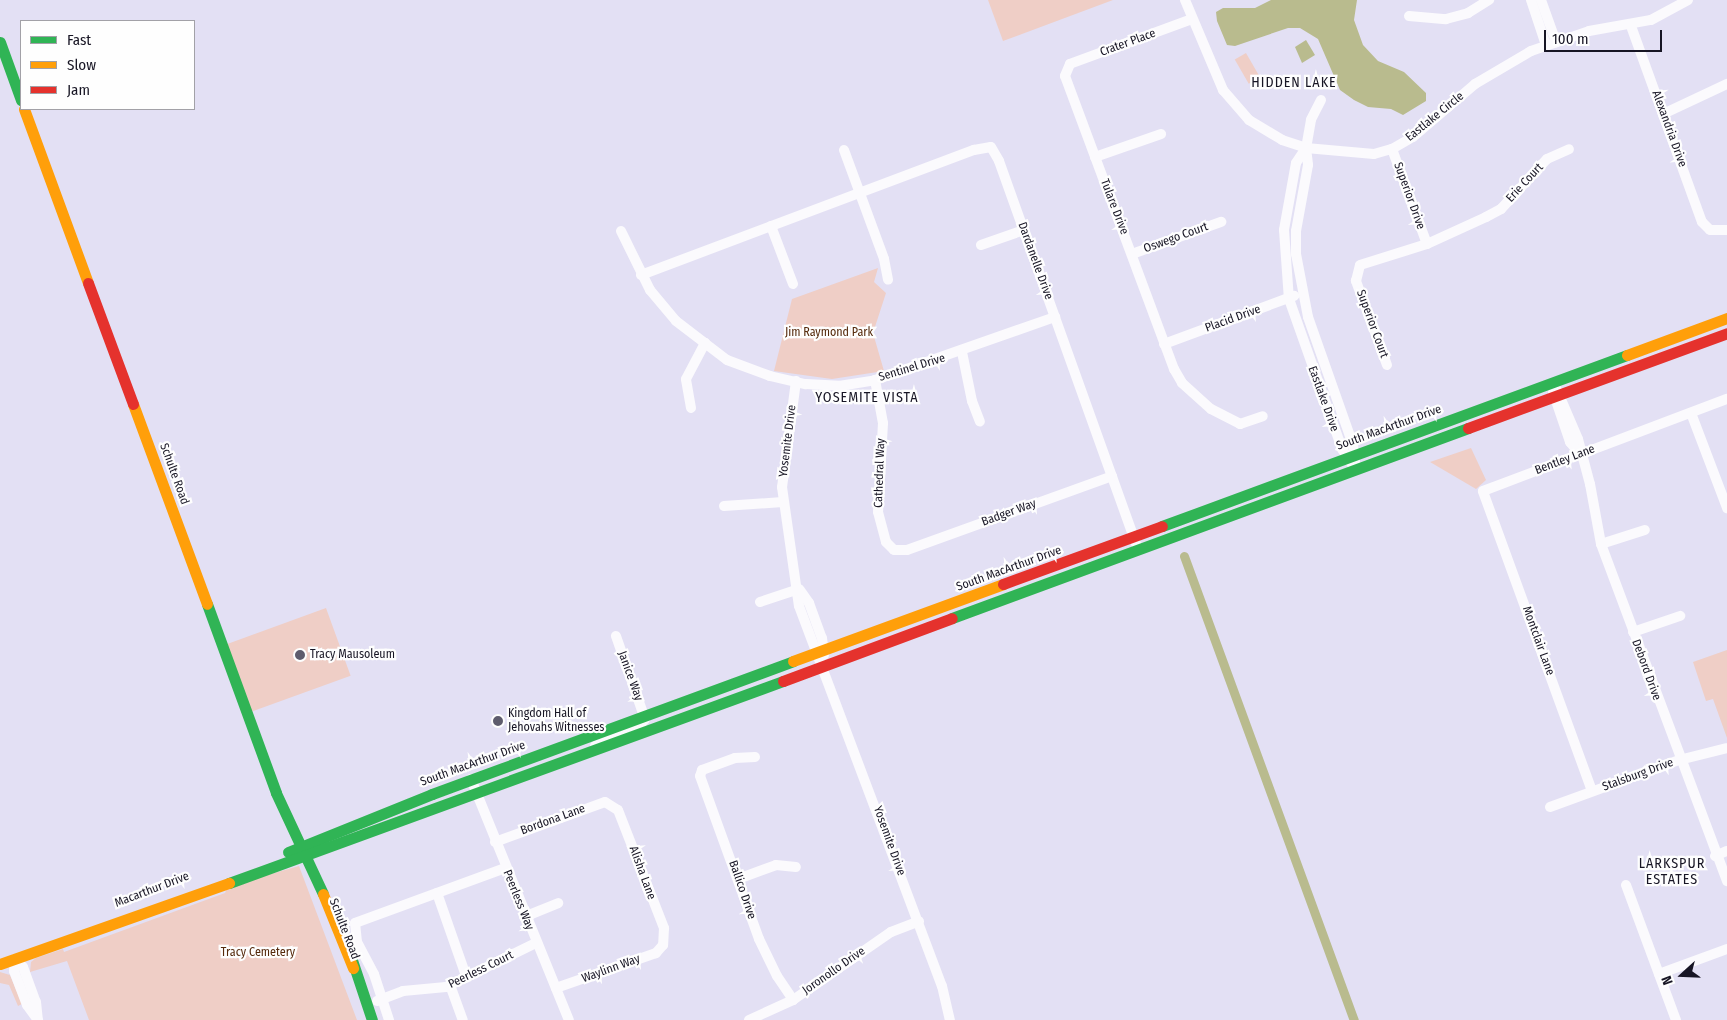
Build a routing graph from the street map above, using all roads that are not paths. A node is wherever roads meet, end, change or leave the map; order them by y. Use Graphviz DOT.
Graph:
graph roads {
  1 [pos="1185,0"];
  2 [pos="1489,0"];
  3 [pos="1531,0"];
  4 [pos="1541,0"];
  5 [pos="1688,0"];
  6 [pos="1409,16"];
  7 [pos="1192,19"];
  8 [pos="1631,26"];
  9 [pos="0,42"];
  10 [pos="1551,43"];
  11 [pos="1065,70"];
  12 [pos="1727,84"];
  13 [pos="20,97"];
  14 [pos="1321,100"];
  15 [pos="24,110"];
  16 [pos="1663,114"];
  17 [pos="1161,134"];
  18 [pos="1306,148"];
  19 [pos="1392,149"];
  20 [pos="1568,149"];
  21 [pos="844,150"];
  22 [pos="1095,157"];
  23 [pos="860,193"];
  24 [pos="1221,222"];
  25 [pos="771,226"];
  26 [pos="621,230"];
  27 [pos="1024,230"];
  28 [pos="1727,230"];
  29 [pos="1427,244"];
  30 [pos="981,245"];
  31 [pos="1132,254"];
  32 [pos="640,275"];
  33 [pos="888,280"];
  34 [pos="793,284"];
  35 [pos="1301,292"];
  36 [pos="1289,299"];
  37 [pos="1055,317"];
  38 [pos="1727,318"];
  39 [pos="1727,333"];
  40 [pos="704,343"];
  41 [pos="1164,344"];
  42 [pos="962,352"];
  43 [pos="1387,365"];
  44 [pos="875,380"];
  45 [pos="796,382"];
  46 [pos="1552,382"];
  47 [pos="1557,396"];
  48 [pos="1727,399"];
  49 [pos="691,408"];
  50 [pos="1691,413"];
  51 [pos="1263,416"];
  52 [pos="980,422"];
  53 [pos="1580,454"];
  54 [pos="1351,457"];
  55 [pos="1356,470"];
  56 [pos="1112,476"];
  57 [pos="1483,491"];
  58 [pos="783,502"];
  59 [pos="724,506"];
  60 [pos="1727,508"];
  61 [pos="1645,530"];
  62 [pos="1134,537"];
  63 [pos="1600,544"];
  64 [pos="907,550"];
  65 [pos="1138,551"];
  66 [pos="799,589"];
  67 [pos="760,602"];
  68 [pos="1680,616"];
  69 [pos="1633,632"];
  70 [pos="616,636"];
  71 [pos="820,650"];
  72 [pos="824,664"];
  73 [pos="644,715"];
  74 [pos="1727,748"];
  75 [pos="591,750"];
  76 [pos="755,757"];
  77 [pos="1680,760"];
  78 [pos="471,780"];
  79 [pos="1592,791"];
  80 [pos="476,793"];
  81 [pos="611,804"];
  82 [pos="1550,807"];
  83 [pos="288,822"];
  84 [pos="365,822"];
  85 [pos="495,842"];
  86 [pos="337,845"];
  87 [pos="1727,851"];
  88 [pos="303,853"];
  89 [pos="1715,856"];
  90 [pos="796,867"];
  91 [pos="505,868"];
  92 [pos="738,879"];
  93 [pos="1727,881"];
  94 [pos="1626,885"];
  95 [pos="437,893"];
  96 [pos="558,903"];
  97 [pos="524,917"];
  98 [pos="918,921"];
  99 [pos="536,943"];
  100 [pos="664,945"];
  101 [pos="1727,949"];
  102 [pos="15,959"];
  103 [pos="0,964"];
  104 [pos="353,968"];
  105 [pos="1659,974"];
  106 [pos="466,976"];
  107 [pos="450,985"];
  108 [pos="556,988"];
  109 [pos="382,999"];
  110 [pos="793,1000"];
  111 [pos="367,1005"];
  112 [pos="38,1020"];
  113 [pos="364,1020"];
  114 [pos="372,1020"];
  115 [pos="389,1020"];
  116 [pos="463,1020"];
  117 [pos="569,1020"];
  118 [pos="749,1020"];
  119 [pos="949,1020"];
  120 [pos="1676,1020"];
  1 -- 7 [label="street, Eastlake Circle"];
  2 -- 6 [label="street"];
  3 -- 10 [label="street"];
  4 -- 10 [label="street"];
  5 -- 8 [label="street, Eastlake Circle"];
  7 -- 11 [label="street, Crater Place"];
  7 -- 18 [label="street, Eastlake Circle"];
  8 -- 10 [label="street, Eastlake Circle"];
  8 -- 16 [label="street, Alexandria Drive"];
  9 -- 13 [label="main road"];
  10 -- 19 [label="street, Eastlake Circle"];
  11 -- 22 [label="street, Tulare Drive"];
  12 -- 16 [label="street"];
  14 -- 18 [label="street, Eastlake Drive"];
  15 -- 83 [label="main road, Schulte Road"];
  16 -- 28 [label="street, Alexandria Drive"];
  17 -- 22 [label="street"];
  18 -- 19 [label="street, Eastlake Circle"];
  18 -- 35 [label="street, Eastlake Drive"];
  18 -- 36 [label="street, Eastlake Drive"];
  19 -- 29 [label="street, Superior Drive"];
  20 -- 29 [label="street, Erie Court"];
  21 -- 23 [label="street"];
  22 -- 31 [label="street, Tulare Drive"];
  23 -- 25 [label="street"];
  23 -- 27 [label="street, Dardanelle Drive"];
  23 -- 33 [label="street"];
  24 -- 31 [label="street, Oswego Court"];
  25 -- 32 [label="street"];
  25 -- 34 [label="street"];
  26 -- 32 [label="street, Sentinel Drive"];
  27 -- 30 [label="street"];
  27 -- 37 [label="street, Dardanelle Drive"];
  29 -- 43 [label="street, Superior Court"];
  31 -- 41 [label="street, Tulare Drive"];
  32 -- 40 [label="street, Sentinel Drive"];
  35 -- 36 [label="street, Placid Drive"];
  35 -- 54 [label="street, Eastlake Drive"];
  36 -- 41 [label="street, Placid Drive"];
  36 -- 54 [label="street, Eastlake Drive"];
  37 -- 42 [label="street, Sentinel Drive"];
  37 -- 56 [label="street, Dardanelle Drive"];
  38 -- 46 [label="main road, South MacArthur Drive"];
  39 -- 47 [label="main road"];
  40 -- 45 [label="street, Sentinel Drive"];
  40 -- 49 [label="street"];
  41 -- 51 [label="street, Tulare Drive"];
  42 -- 44 [label="street, Sentinel Drive"];
  42 -- 52 [label="street"];
  44 -- 45 [label="street, Sentinel Drive"];
  44 -- 64 [label="street, Cathedral Way"];
  45 -- 58 [label="street, Yosemite Drive"];
  46 -- 47 [label="street, Debord Drive"];
  46 -- 54 [label="main road, South MacArthur Drive"];
  47 -- 53 [label="street, Debord Drive"];
  47 -- 55 [label="main road"];
  48 -- 50 [label="street, Bentley Lane"];
  50 -- 53 [label="street, Bentley Lane"];
  50 -- 60 [label="street"];
  53 -- 57 [label="street, Bentley Lane"];
  53 -- 63 [label="street, Debord Drive"];
  54 -- 55 [label="street, Eastlake Drive"];
  54 -- 62 [label="main road, South MacArthur Drive"];
  55 -- 65 [label="main road"];
  56 -- 62 [label="street, Dardanelle Drive"];
  56 -- 64 [label="street, Badger Way"];
  57 -- 79 [label="street, Montclair Lane"];
  58 -- 59 [label="street"];
  58 -- 66 [label="street, Yosemite Drive"];
  61 -- 63 [label="street"];
  62 -- 65 [label="street, Dardanelle Drive"];
  62 -- 71 [label="main road, South MacArthur Drive"];
  63 -- 69 [label="street, Debord Drive"];
  65 -- 72 [label="main road"];
  66 -- 67 [label="street"];
  66 -- 71 [label="street, Yosemite Drive"];
  68 -- 69 [label="street"];
  69 -- 77 [label="street, Debord Drive"];
  70 -- 73 [label="street, Janice Way"];
  71 -- 72 [label="street, Yosemite Drive"];
  71 -- 73 [label="main road, South MacArthur Drive"];
  72 -- 75 [label="main road"];
  72 -- 98 [label="street, Yosemite Drive"];
  73 -- 75 [label="street"];
  73 -- 78 [label="main road, South MacArthur Drive"];
  74 -- 77 [label="street, Stalsburg Drive"];
  75 -- 80 [label="main road"];
  76 -- 92 [label="street, Ballico Drive"];
  77 -- 79 [label="street, Stalsburg Drive"];
  77 -- 89 [label="street, Debord Drive"];
  78 -- 80 [label="street, Peerless Way"];
  78 -- 84 [label="main road, South MacArthur Drive"];
  79 -- 82 [label="street, Stalsburg Drive"];
  80 -- 85 [label="street, Peerless Way"];
  80 -- 86 [label="main road"];
  81 -- 85 [label="street, Bordona Lane"];
  81 -- 100 [label="street, Alisha Lane"];
  83 -- 84 [label="main road"];
  83 -- 88 [label="main road, Schulte Road"];
  84 -- 88 [label="main road, South MacArthur Drive"];
  85 -- 91 [label="street, Peerless Way"];
  86 -- 88 [label="main road"];
  86 -- 104 [label="main road"];
  87 -- 89 [label="street"];
  88 -- 102 [label="main road, Macarthur Drive"];
  88 -- 104 [label="main road, Schulte Road"];
  88 -- 113 [label="main road, Schulte Road"];
  89 -- 93 [label="street, Debord Drive"];
  90 -- 92 [label="street"];
  91 -- 95 [label="street"];
  91 -- 97 [label="street, Peerless Way"];
  92 -- 110 [label="street, Ballico Drive"];
  94 -- 105 [label="street"];
  95 -- 106 [label="street"];
  95 -- 109 [label="street"];
  96 -- 97 [label="street"];
  97 -- 99 [label="street, Peerless Way"];
  98 -- 110 [label="street, Joronollo Drive"];
  98 -- 119 [label="street, Yosemite Drive"];
  99 -- 106 [label="street, Peerless Court"];
  99 -- 108 [label="street, Peerless Way"];
  100 -- 108 [label="street, Waylinn Way"];
  101 -- 105 [label="street"];
  102 -- 103 [label="main road, Macarthur Drive"];
  102 -- 112 [label="street"];
  104 -- 111 [label="main road"];
  105 -- 120 [label="street"];
  106 -- 107 [label="street, Peerless Court"];
  107 -- 109 [label="street, Peerless Court"];
  107 -- 116 [label="street"];
  108 -- 117 [label="street, Peerless Way"];
  109 -- 111 [label="street, Peerless Court"];
  109 -- 115 [label="street"];
  110 -- 118 [label="street, Joronollo Drive"];
  111 -- 114 [label="main road"];
}
